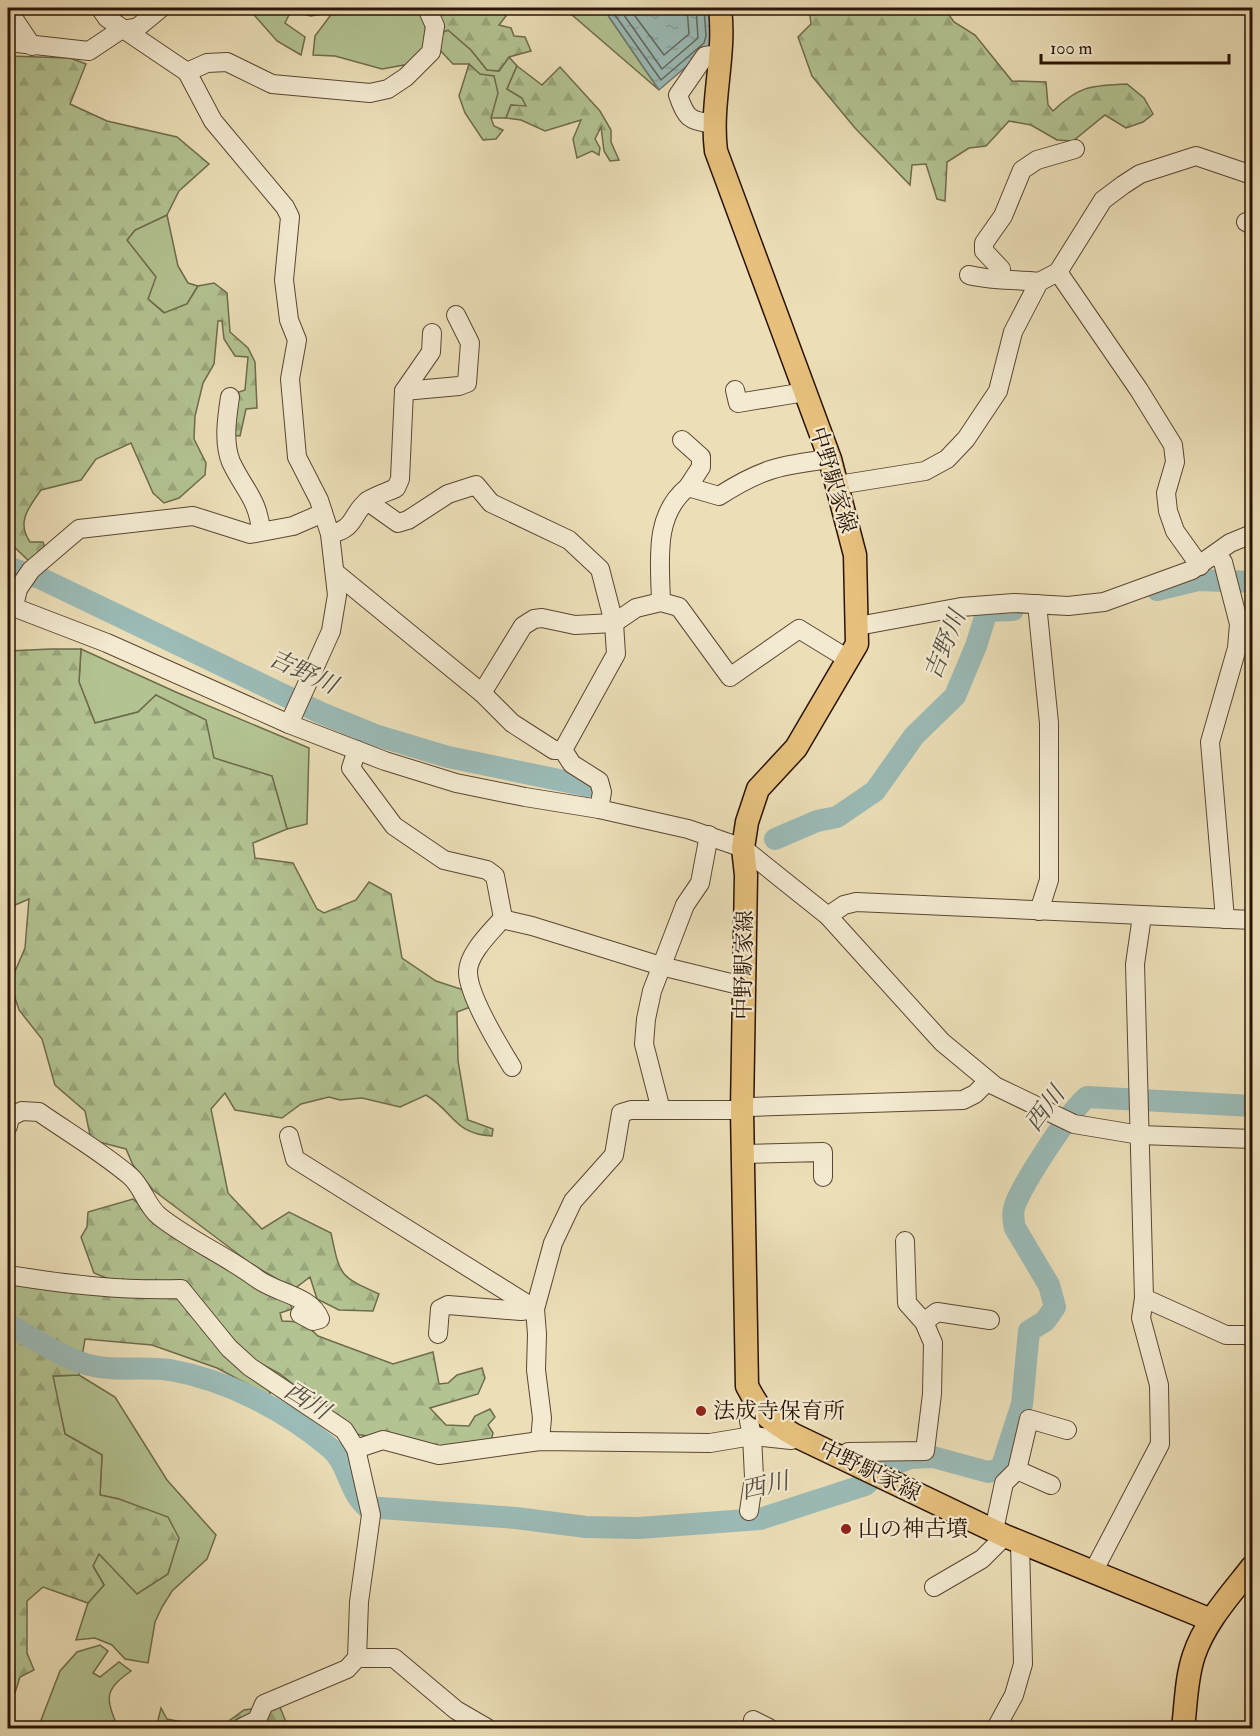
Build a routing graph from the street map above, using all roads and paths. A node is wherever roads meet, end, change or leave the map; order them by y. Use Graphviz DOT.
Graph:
graph roads {
  1 [pos="100,8"];
  2 [pos="161,8"];
  3 [pos="427,8"];
  4 [pos="720,8"];
  5 [pos="8,9"];
  6 [pos="129,30"];
  7 [pos="8,42"];
  8 [pos="32,46"];
  9 [pos="720,54"];
  10 [pos="187,72"];
  11 [pos="712,123"];
  12 [pos="1075,148"];
  13 [pos="1252,175"];
  14 [pos="1058,272"];
  15 [pos="969,275"];
  16 [pos="1000,278"];
  17 [pos="1040,282"];
  18 [pos="456,315"];
  19 [pos="432,333"];
  20 [pos="735,390"];
  21 [pos="404,391"];
  22 [pos="805,392"];
  23 [pos="230,397"];
  24 [pos="682,440"];
  25 [pos="830,459"];
  26 [pos="838,485"];
  27 [pos="688,486"];
  28 [pos="367,501"];
  29 [pos="323,513"];
  30 [pos="261,531"];
  31 [pos="330,534"];
  32 [pos="1252,534"];
  33 [pos="1216,555"];
  34 [pos="1200,566"];
  35 [pos="337,574"];
  36 [pos="661,602"];
  37 [pos="11,605"];
  38 [pos="1037,609"];
  39 [pos="614,623"];
  40 [pos="858,626"];
  41 [pos="848,659"];
  42 [pos="482,693"];
  43 [pos="295,709"];
  44 [pos="357,750"];
  45 [pos="563,750"];
  46 [pos="599,808"];
  47 [pos="709,836"];
  48 [pos="743,848"];
  49 [pos="1039,911"];
  50 [pos="828,916"];
  51 [pos="1142,916"];
  52 [pos="503,918"];
  53 [pos="1225,919"];
  54 [pos="1252,920"];
  55 [pos="661,966"];
  56 [pos="743,986"];
  57 [pos="512,1067"];
  58 [pos="988,1081"];
  59 [pos="661,1110"];
  60 [pos="742,1110"];
  61 [pos="8,1126"];
  62 [pos="1140,1126"];
  63 [pos="289,1136"];
  64 [pos="1252,1139"];
  65 [pos="743,1154"];
  66 [pos="823,1177"];
  67 [pos="905,1241"];
  68 [pos="8,1275"];
  69 [pos="1144,1298"];
  70 [pos="535,1309"];
  71 [pos="300,1314"];
  72 [pos="990,1320"];
  73 [pos="924,1322"];
  74 [pos="438,1334"];
  75 [pos="1252,1335"];
  76 [pos="754,1400"];
  77 [pos="1067,1430"];
  78 [pos="794,1435"];
  79 [pos="752,1436"];
  80 [pos="540,1440"];
  81 [pos="356,1449"];
  82 [pos="842,1458"];
  83 [pos="1017,1470"];
  84 [pos="1050,1485"];
  85 [pos="749,1511"];
  86 [pos="1006,1537"];
  87 [pos="1252,1567"];
  88 [pos="1093,1572"];
  89 [pos="934,1587"];
  90 [pos="1211,1620"];
  91 [pos="357,1658"];
  92 [pos="241,1728"];
  93 [pos="487,1728"];
  94 [pos="996,1728"];
  95 [pos="1183,1728"];
  1 -- 6 [label="street"];
  2 -- 6 [label="street"];
  3 -- 10 [label="street"];
  4 -- 9 [label="main road, 中野駅家線"];
  5 -- 8 [label="street"];
  6 -- 8 [label="street"];
  6 -- 10 [label="street"];
  7 -- 8 [label="street"];
  9 -- 11 [label="main road, 中野駅家線"];
  9 -- 11 [label="street"];
  10 -- 29 [label="street"];
  11 -- 22 [label="main road, 中野駅家線"];
  12 -- 16 [label="street"];
  13 -- 14 [label="street"];
  14 -- 17 [label="street"];
  14 -- 34 [label="street"];
  15 -- 16 [label="street"];
  16 -- 17 [label="street"];
  17 -- 26 [label="street"];
  18 -- 21 [label="street"];
  19 -- 21 [label="street"];
  20 -- 22 [label="street"];
  21 -- 28 [label="street"];
  22 -- 25 [label="main road, 中野駅家線"];
  23 -- 30 [label="street"];
  24 -- 27 [label="street"];
  25 -- 26 [label="main road, 中野駅家線"];
  25 -- 27 [label="street"];
  26 -- 40 [label="main road, 中野駅家線"];
  27 -- 36 [label="street"];
  28 -- 31 [label="street"];
  28 -- 39 [label="street"];
  29 -- 30 [label="street"];
  29 -- 31 [label="street"];
  30 -- 37 [label="street"];
  31 -- 35 [label="street"];
  32 -- 33 [label="street"];
  33 -- 34 [label="street"];
  33 -- 53 [label="street"];
  34 -- 38 [label="street"];
  35 -- 42 [label="street"];
  35 -- 43 [label="street"];
  36 -- 39 [label="street"];
  36 -- 41 [label="street"];
  37 -- 43 [label="street"];
  38 -- 40 [label="street"];
  38 -- 49 [label="street"];
  39 -- 42 [label="street"];
  39 -- 45 [label="street"];
  40 -- 41 [label="main road, 中野駅家線"];
  41 -- 48 [label="main road, 中野駅家線"];
  42 -- 45 [label="street"];
  43 -- 44 [label="street"];
  44 -- 46 [label="street"];
  44 -- 52 [label="street"];
  45 -- 46 [label="street"];
  46 -- 47 [label="street"];
  47 -- 48 [label="street"];
  47 -- 55 [label="street"];
  48 -- 50 [label="street"];
  48 -- 56 [label="main road, 中野駅家線"];
  49 -- 50 [label="street"];
  49 -- 51 [label="street"];
  50 -- 58 [label="street"];
  51 -- 53 [label="street"];
  51 -- 62 [label="street"];
  52 -- 55 [label="street"];
  52 -- 57 [label="street"];
  53 -- 54 [label="street"];
  55 -- 56 [label="street"];
  55 -- 59 [label="street"];
  56 -- 60 [label="main road, 中野駅家線"];
  58 -- 60 [label="street"];
  58 -- 62 [label="street"];
  59 -- 60 [label="street"];
  59 -- 70 [label="street"];
  60 -- 65 [label="main road, 中野駅家線"];
  61 -- 71 [label="street"];
  62 -- 64 [label="street"];
  62 -- 69 [label="street"];
  63 -- 70 [label="street"];
  65 -- 66 [label="street"];
  65 -- 76 [label="main road, 中野駅家線"];
  67 -- 73 [label="street"];
  68 -- 81 [label="street"];
  69 -- 75 [label="street"];
  69 -- 88 [label="street"];
  70 -- 74 [label="street"];
  70 -- 80 [label="street"];
  72 -- 73 [label="street"];
  73 -- 82 [label="street"];
  76 -- 78 [label="main road, 中野駅家線"];
  76 -- 79 [label="street"];
  77 -- 83 [label="street"];
  78 -- 79 [label="street"];
  78 -- 82 [label="main road, 中野駅家線"];
  79 -- 80 [label="street"];
  79 -- 85 [label="street"];
  80 -- 81 [label="street"];
  81 -- 91 [label="street"];
  82 -- 86 [label="main road, 中野駅家線"];
  83 -- 84 [label="street"];
  83 -- 86 [label="street"];
  86 -- 88 [label="main road, 中野駅家線"];
  86 -- 89 [label="street"];
  86 -- 94 [label="street"];
  87 -- 90 [label="main road"];
  88 -- 90 [label="main road, 中野駅家線"];
  90 -- 95 [label="main road"];
  91 -- 92 [label="street"];
  91 -- 93 [label="street"];
}
